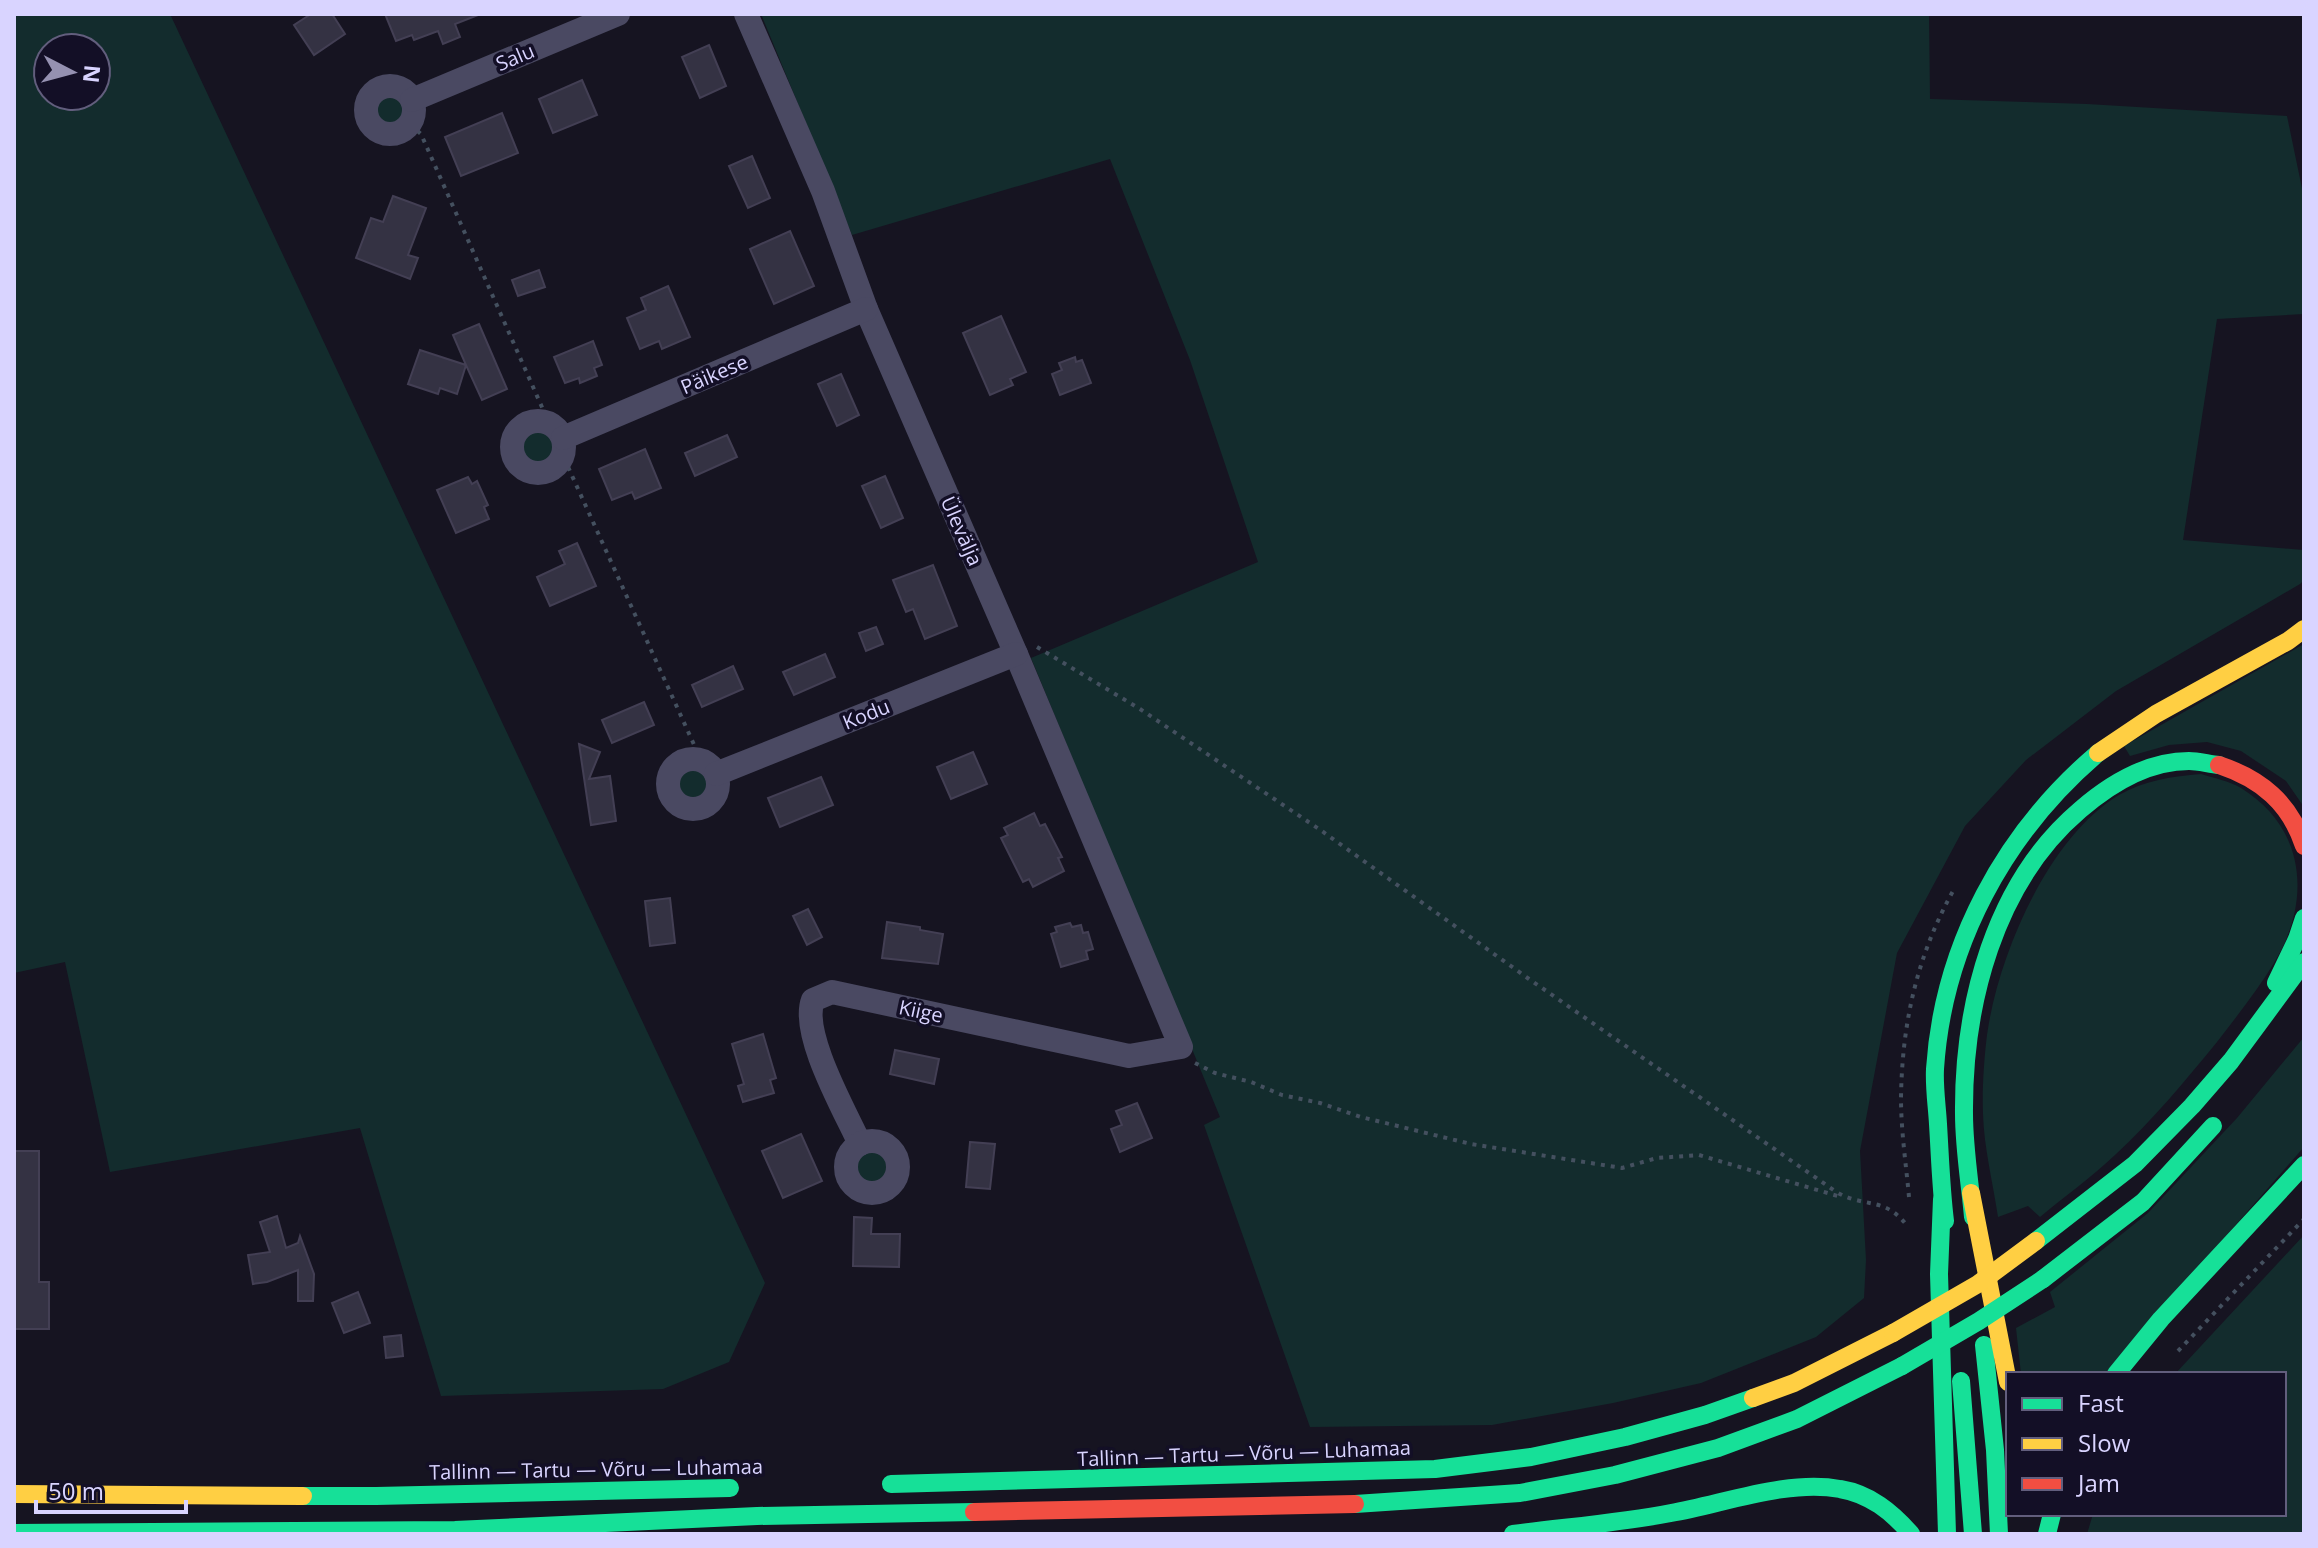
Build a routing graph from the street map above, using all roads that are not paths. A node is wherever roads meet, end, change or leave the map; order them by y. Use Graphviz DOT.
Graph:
graph roads {
  1 [pos="618,14"];
  2 [pos="746,14"];
  3 [pos="411,112"];
  4 [pos="866,309"];
  5 [pos="559,439"];
  6 [pos="2304,629"];
  7 [pos="1014,650"];
  8 [pos="709,767"];
  9 [pos="2304,846"];
  10 [pos="2304,918"];
  11 [pos="2304,962"];
  12 [pos="1181,1047"];
  13 [pos="2231,1061"];
  14 [pos="2226,1111"];
  15 [pos="860,1144"];
  16 [pos="2304,1165"];
  17 [pos="1971,1193"];
  18 [pos="1942,1199"];
  19 [pos="2006,1372"];
  20 [pos="2117,1372"];
  21 [pos="872,1484"];
  22 [pos="746,1487"];
  23 [pos="14,1494"];
  24 [pos="757,1516"];
  25 [pos="905,1531"];
  26 [pos="14,1533"];
  27 [pos="1513,1534"];
  28 [pos="1911,1534"];
  29 [pos="1947,1534"];
  30 [pos="1973,1534"];
  31 [pos="1999,1534"];
  1 -- 3 [label="street, Salu"];
  2 -- 4 [label="street, Ülevälja"];
  4 -- 5 [label="street, Päikese"];
  4 -- 7 [label="street, Ülevälja"];
  6 -- 18 [label="main road"];
  7 -- 8 [label="street, Kodu"];
  7 -- 12 [label="street, Ülevälja"];
  9 -- 17 [label="main road"];
  10 -- 13 [label="main road"];
  11 -- 13 [label="main road, Tallinn — Tartu — Võru — Luhamaa"];
  12 -- 15 [label="street, Kiige"];
  13 -- 21 [label="main road, Tallinn — Tartu — Võru — Luhamaa, bridge"];
  14 -- 24 [label="main road, bridge"];
  16 -- 20 [label="main road"];
  17 -- 19 [label="main road"];
  17 -- 31 [label="main road"];
  18 -- 29 [label="main road"];
  18 -- 30 [label="main road"];
  22 -- 23 [label="main road, Tallinn — Tartu — Võru — Luhamaa"];
  24 -- 25 [label="main road"];
  24 -- 26 [label="main road"];
  27 -- 28 [label="main road"];
}
